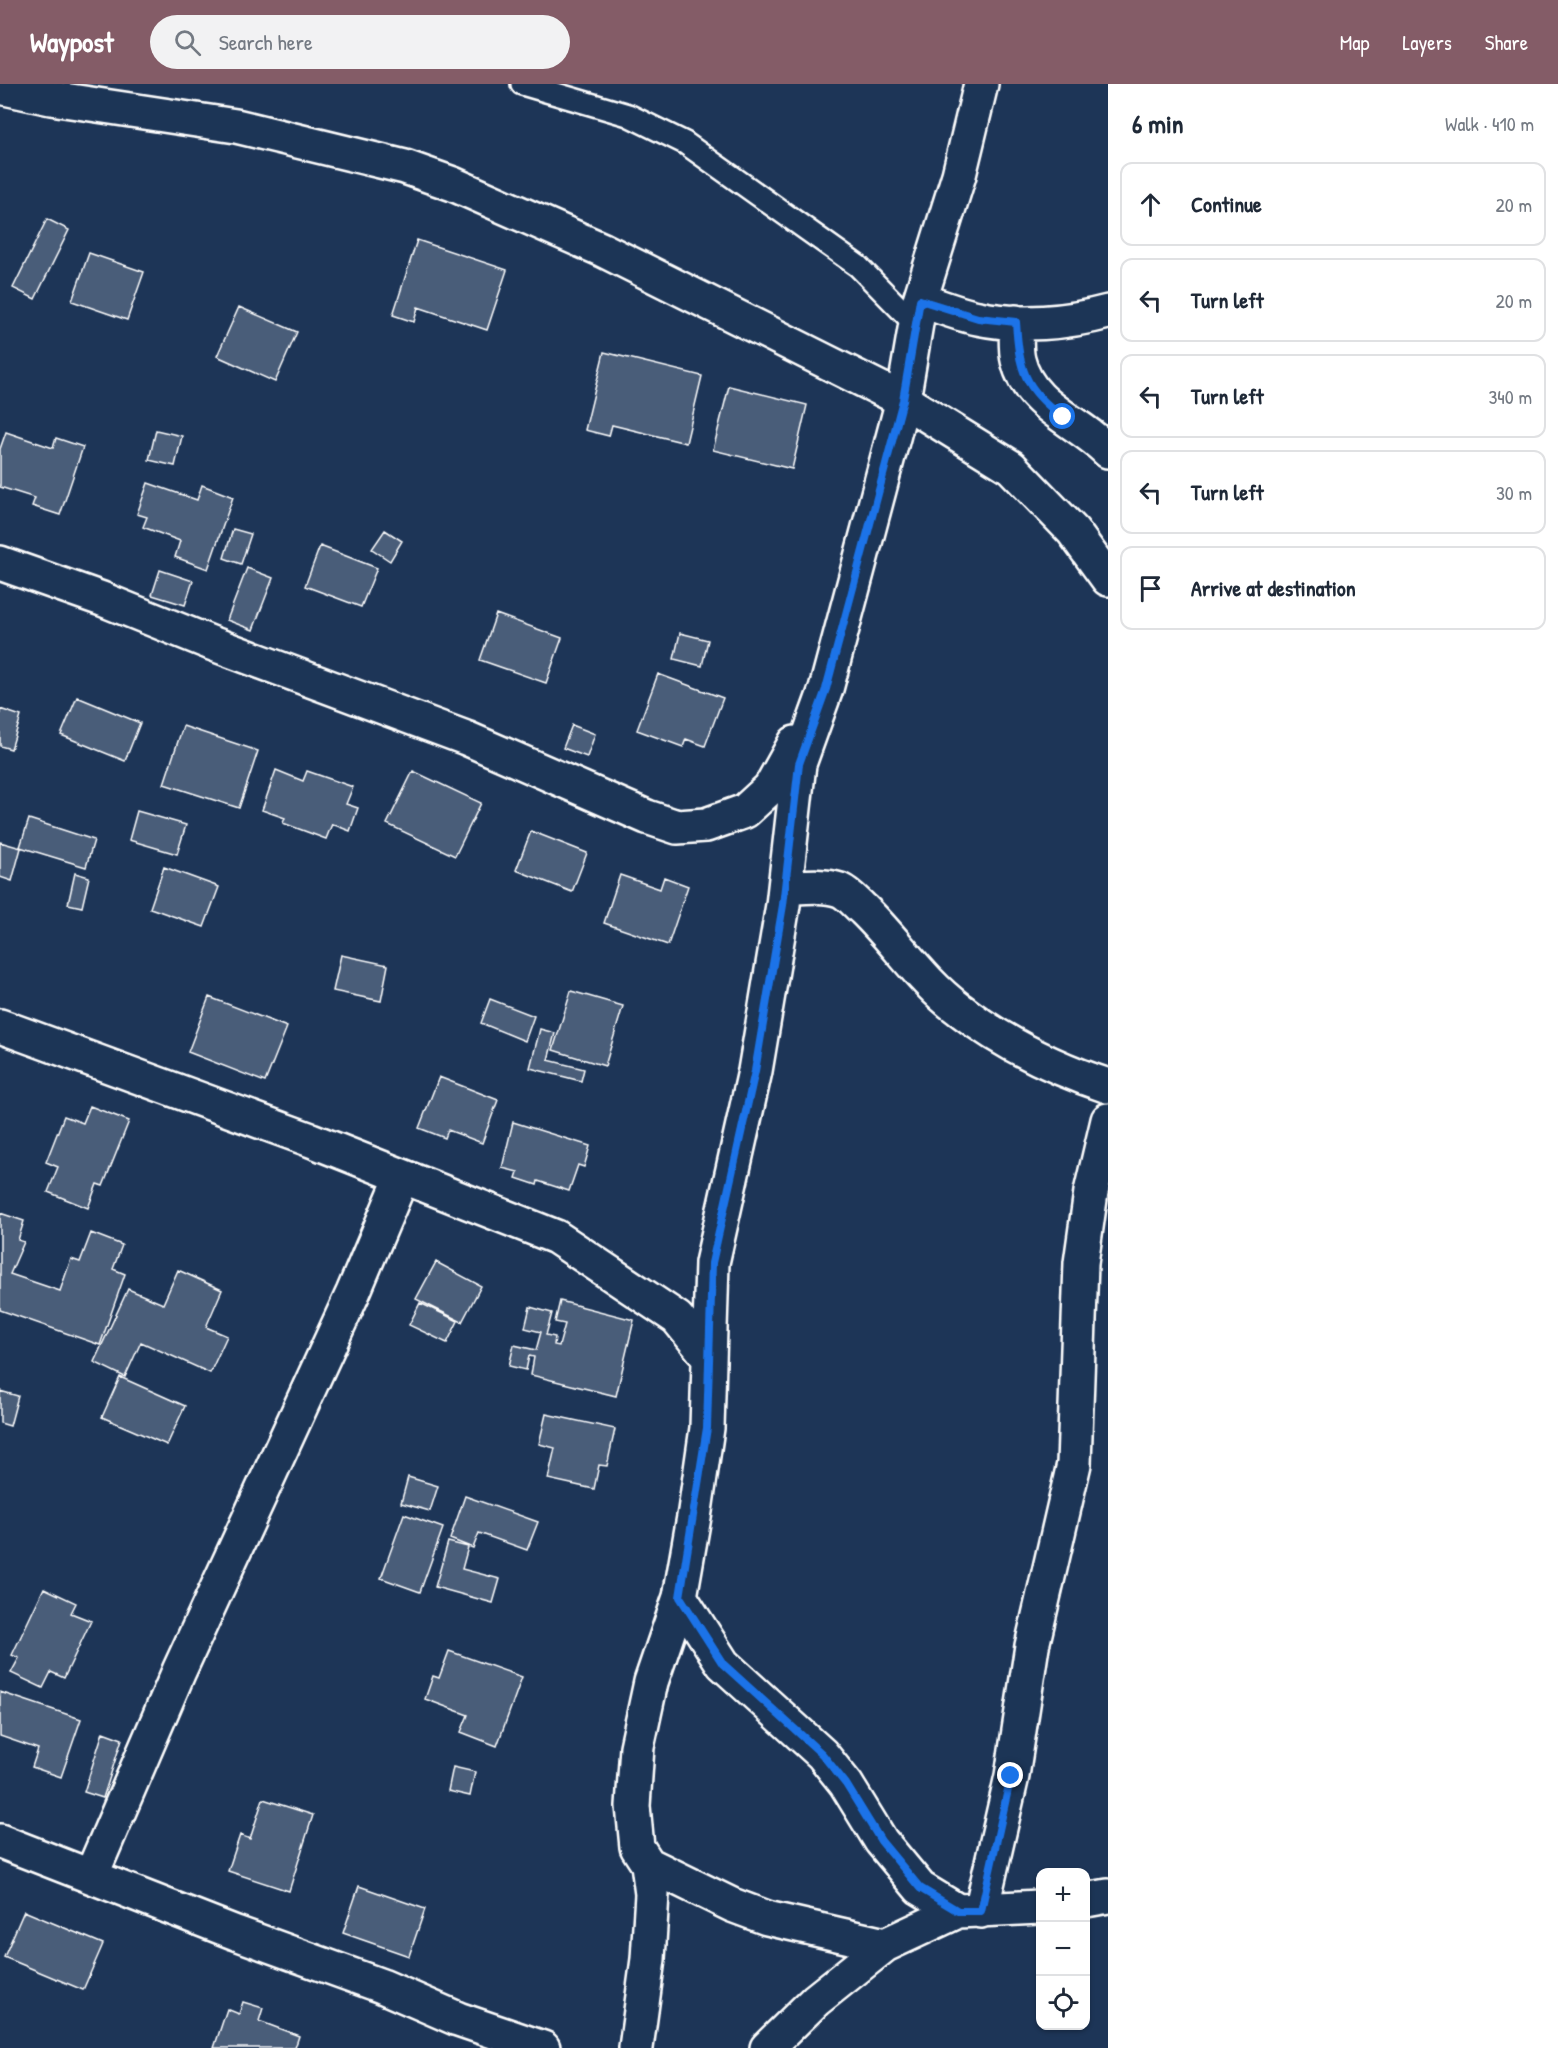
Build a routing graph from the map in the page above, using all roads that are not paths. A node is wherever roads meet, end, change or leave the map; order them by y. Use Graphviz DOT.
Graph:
graph roads {
  1 [pos="522,84"];
  2 [pos="981,84"];
  3 [pos="0,87"];
  4 [pos="1108,312"];
  5 [pos="918,313"];
  6 [pos="1016,322"];
  7 [pos="903,400"];
  8 [pos="1108,451"];
  9 [pos="0,563"];
  10 [pos="1108,579"];
  11 [pos="826,689"];
  12 [pos="785,888"];
  13 [pos="0,1026"];
  14 [pos="1108,1086"];
  15 [pos="1108,1120"];
  16 [pos="402,1177"];
  17 [pos="708,1356"];
  18 [pos="680,1597"];
  19 [pos="0,1841"];
  20 [pos="648,1864"];
  21 [pos="91,1876"];
  22 [pos="1108,1896"];
  23 [pos="1090,1899"];
  24 [pos="1036,1908"];
  25 [pos="969,1911"];
  26 [pos="885,1945"];
  27 [pos="543,2048"];
  28 [pos="636,2048"];
  29 [pos="767,2048"];
  1 -- 5 [label="lane"];
  2 -- 5 [label="street"];
  3 -- 7 [label="street"];
  4 -- 6 [label="street"];
  5 -- 6 [label="street"];
  5 -- 7 [label="street"];
  6 -- 8 [label="street"];
  7 -- 10 [label="street"];
  7 -- 11 [label="street"];
  9 -- 11 [label="street"];
  11 -- 12 [label="street"];
  12 -- 14 [label="street"];
  12 -- 17 [label="street"];
  13 -- 16 [label="street"];
  15 -- 25 [label="street"];
  16 -- 17 [label="street"];
  16 -- 21 [label="street"];
  17 -- 18 [label="street"];
  18 -- 20 [label="street"];
  18 -- 25 [label="street"];
  19 -- 21 [label="street"];
  20 -- 26 [label="street"];
  20 -- 28 [label="street"];
  21 -- 27 [label="street"];
  22 -- 23 [label="street"];
  24 -- 25 [label="street"];
  25 -- 26 [label="street"];
  26 -- 29 [label="street"];
}
